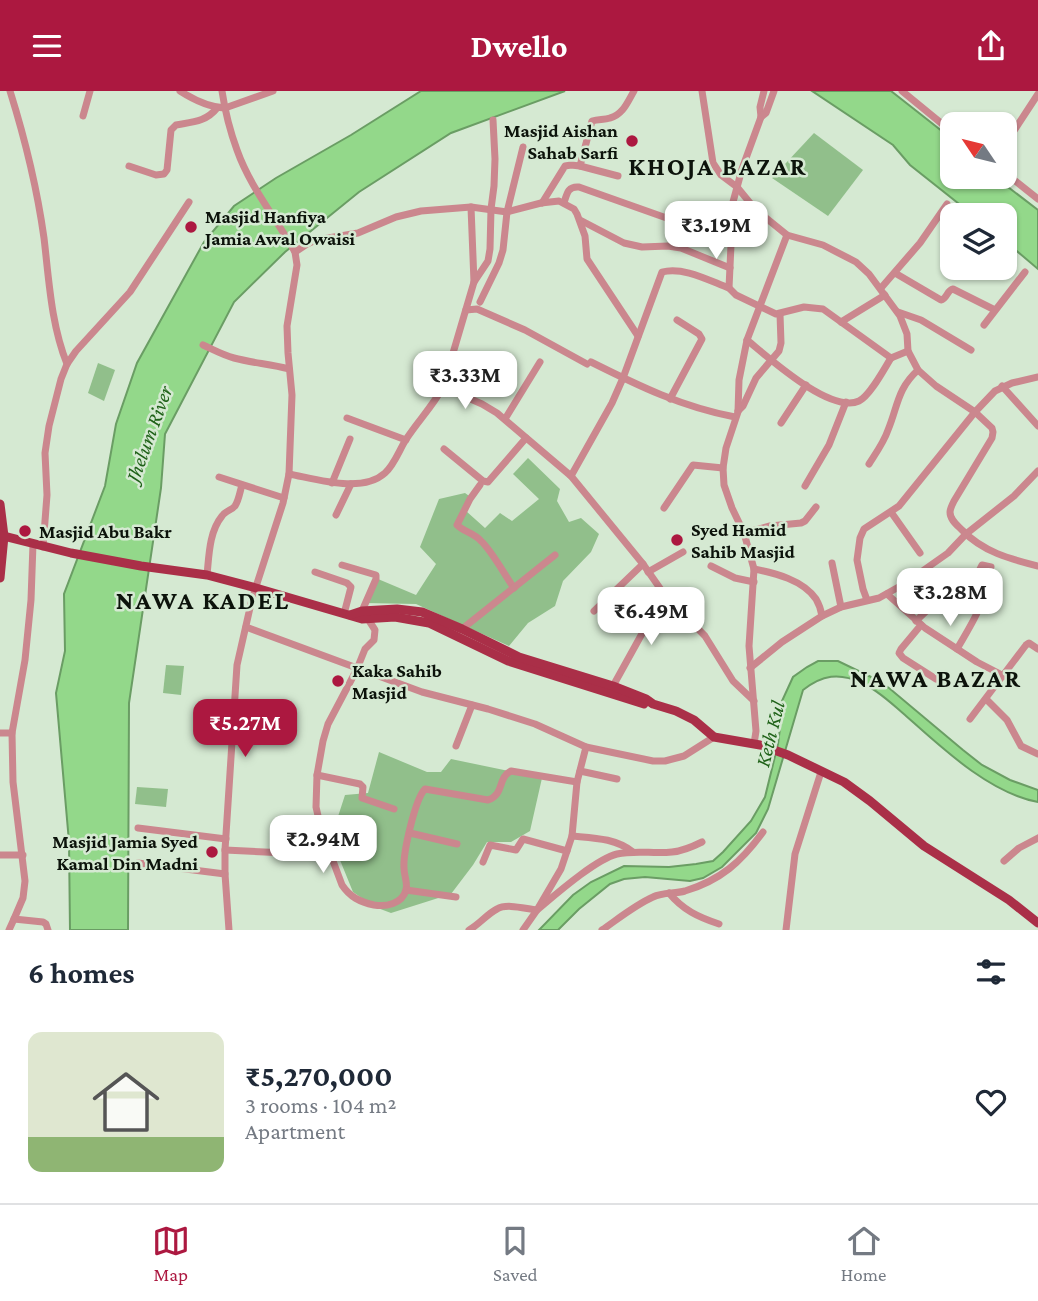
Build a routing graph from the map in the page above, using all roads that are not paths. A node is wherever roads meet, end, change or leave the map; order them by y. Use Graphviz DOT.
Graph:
graph roads {
  1 [pos="10,91"];
  2 [pos="90,91"];
  3 [pos="180,91"];
  4 [pos="222,91"];
  5 [pos="273,91"];
  6 [pos="634,91"];
  7 [pos="702,91"];
  8 [pos="764,91"];
  9 [pos="774,91"];
  10 [pos="902,91"];
  11 [pos="1038,94"];
  12 [pos="221,108"];
  13 [pos="83,117"];
  14 [pos="761,117"];
  15 [pos="493,120"];
  16 [pos="940,122"];
  17 [pos="1017,126"];
  18 [pos="523,147"];
  19 [pos="129,166"];
  20 [pos="580,166"];
  21 [pos="618,176"];
  22 [pos="1017,182"];
  23 [pos="737,187"];
  24 [pos="1038,199"];
  25 [pos="189,202"];
  26 [pos="542,203"];
  27 [pos="564,203"];
  28 [pos="471,207"];
  29 [pos="491,209"];
  30 [pos="507,212"];
  31 [pos="940,214"];
  32 [pos="579,220"];
  33 [pos="731,235"];
  34 [pos="787,235"];
  35 [pos="295,252"];
  36 [pos="730,268"];
  37 [pos="1025,272"];
  38 [pos="895,274"];
  39 [pos="474,282"];
  40 [pos="729,288"];
  41 [pos="883,292"];
  42 [pos="480,302"];
  43 [pos="759,306"];
  44 [pos="466,310"];
  45 [pos="995,310"];
  46 [pos="897,312"];
  47 [pos="780,314"];
  48 [pos="677,320"];
  49 [pos="841,322"];
  50 [pos="984,325"];
  51 [pos="638,336"];
  52 [pos="747,340"];
  53 [pos="203,345"];
  54 [pos="971,350"];
  55 [pos="908,351"];
  56 [pos="891,358"];
  57 [pos="771,360"];
  58 [pos="540,362"];
  59 [pos="67,364"];
  60 [pos="289,369"];
  61 [pos="918,370"];
  62 [pos="1038,377"];
  63 [pos="623,378"];
  64 [pos="806,385"];
  65 [pos="1002,386"];
  66 [pos="443,387"];
  67 [pos="670,399"];
  68 [pos="846,403"];
  69 [pos="975,412"];
  70 [pos="736,414"];
  71 [pos="346,418"];
  72 [pos="505,419"];
  73 [pos="781,423"];
  74 [pos="1038,426"];
  75 [pos="526,438"];
  76 [pos="350,439"];
  77 [pos="406,440"];
  78 [pos="444,449"];
  79 [pos="869,464"];
  80 [pos="723,468"];
  81 [pos="1038,471"];
  82 [pos="289,474"];
  83 [pos="571,476"];
  84 [pos="219,477"];
  85 [pos="332,483"];
  86 [pos="351,484"];
  87 [pos="242,485"];
  88 [pos="480,485"];
  89 [pos="805,487"];
  90 [pos="284,498"];
  91 [pos="0,505"];
  92 [pos="816,507"];
  93 [pos="664,508"];
  94 [pos="891,512"];
  95 [pos="336,515"];
  96 [pos="744,533"];
  97 [pos="966,534"];
  98 [pos="2,536"];
  99 [pos="33,544"];
  100 [pos="43,547"];
  101 [pos="683,552"];
  102 [pos="920,552"];
  103 [pos="555,555"];
  104 [pos="832,563"];
  105 [pos="643,564"];
  106 [pos="342,565"];
  107 [pos="711,566"];
  108 [pos="1038,566"];
  109 [pos="991,567"];
  110 [pos="754,569"];
  111 [pos="315,572"];
  112 [pos="648,572"];
  113 [pos="207,575"];
  114 [pos="0,578"];
  115 [pos="754,582"];
  116 [pos="256,588"];
  117 [pos="514,588"];
  118 [pos="946,592"];
  119 [pos="664,594"];
  120 [pos="887,594"];
  121 [pos="867,600"];
  122 [pos="841,607"];
  123 [pos="362,611"];
  124 [pos="594,611"];
  125 [pos="347,614"];
  126 [pos="822,616"];
  127 [pos="368,619"];
  128 [pos="919,623"];
  129 [pos="246,627"];
  130 [pos="462,629"];
  131 [pos="957,649"];
  132 [pos="1038,649"];
  133 [pos="750,668"];
  134 [pos="357,669"];
  135 [pos="1004,676"];
  136 [pos="936,679"];
  137 [pos="613,686"];
  138 [pos="986,699"];
  139 [pos="754,702"];
  140 [pos="653,703"];
  141 [pos="472,705"];
  142 [pos="970,719"];
  143 [pos="0,733"];
  144 [pos="12,733"];
  145 [pos="714,737"];
  146 [pos="757,744"];
  147 [pos="456,746"];
  148 [pos="586,747"];
  149 [pos="1038,754"];
  150 [pos="580,771"];
  151 [pos="821,772"];
  152 [pos="317,775"];
  153 [pos="617,779"];
  154 [pos="577,782"];
  155 [pos="394,809"];
  156 [pos="138,828"];
  157 [pos="763,832"];
  158 [pos="410,833"];
  159 [pos="572,836"];
  160 [pos="1038,838"];
  161 [pos="226,839"];
  162 [pos="702,842"];
  163 [pos="457,844"];
  164 [pos="225,850"];
  165 [pos="567,851"];
  166 [pos="633,852"];
  167 [pos="285,853"];
  168 [pos="0,855"];
  169 [pos="23,855"];
  170 [pos="1004,861"];
  171 [pos="483,862"];
  172 [pos="138,863"];
  173 [pos="225,874"];
  174 [pos="406,890"];
  175 [pos="669,893"];
  176 [pos="456,897"];
  177 [pos="537,910"];
  178 [pos="14,919"];
  179 [pos="1038,923"];
  180 [pos="719,924"];
  181 [pos="9,930"];
  182 [pos="48,930"];
  183 [pos="229,930"];
  184 [pos="469,930"];
  185 [pos="523,930"];
  186 [pos="602,930"];
  187 [pos="786,930"];
  1 -- 59 [label="street"];
  2 -- 13 [label="street"];
  3 -- 12 [label="street"];
  4 -- 12 [label="street"];
  5 -- 12 [label="street"];
  6 -- 20 [label="street"];
  7 -- 23 [label="street"];
  8 -- 14 [label="street"];
  9 -- 14 [label="street"];
  10 -- 16 [label="street"];
  11 -- 17 [label="street"];
  12 -- 19 [label="street"];
  12 -- 35 [label="street"];
  14 -- 23 [label="street"];
  15 -- 29 [label="street"];
  18 -- 30 [label="street"];
  20 -- 21 [label="street"];
  20 -- 26 [label="street"];
  22 -- 24 [label="street"];
  23 -- 33 [label="street"];
  23 -- 34 [label="street"];
  25 -- 59 [label="street"];
  26 -- 27 [label="street"];
  26 -- 30 [label="street"];
  27 -- 32 [label="street"];
  27 -- 33 [label="street"];
  28 -- 29 [label="street"];
  28 -- 35 [label="street"];
  28 -- 39 [label="street"];
  29 -- 30 [label="street"];
  29 -- 39 [label="street"];
  30 -- 42 [label="street"];
  31 -- 38 [label="street"];
  32 -- 36 [label="street"];
  32 -- 51 [label="street"];
  33 -- 36 [label="street"];
  34 -- 41 [label="street"];
  34 -- 43 [label="street"];
  35 -- 60 [label="street"];
  36 -- 40 [label="street"];
  37 -- 45 [label="street"];
  38 -- 41 [label="street"];
  38 -- 45 [label="street"];
  39 -- 44 [label="street"];
  40 -- 43 [label="street"];
  40 -- 51 [label="street"];
  41 -- 46 [label="street"];
  41 -- 49 [label="street"];
  43 -- 47 [label="street"];
  43 -- 52 [label="street"];
  44 -- 63 [label="street"];
  44 -- 66 [label="street"];
  45 -- 50 [label="street"];
  46 -- 54 [label="street"];
  46 -- 55 [label="street"];
  47 -- 49 [label="street"];
  47 -- 57 [label="street"];
  48 -- 67 [label="street"];
  49 -- 56 [label="street"];
  51 -- 63 [label="street"];
  52 -- 57 [label="street"];
  52 -- 70 [label="street"];
  53 -- 60 [label="street"];
  55 -- 56 [label="street"];
  55 -- 61 [label="street"];
  56 -- 68 [label="street"];
  57 -- 64 [label="street"];
  57 -- 70 [label="street"];
  58 -- 72 [label="street"];
  59 -- 100 [label="street"];
  60 -- 82 [label="street"];
  61 -- 69 [label="street"];
  61 -- 79 [label="street"];
  62 -- 65 [label="street"];
  63 -- 67 [label="street"];
  63 -- 83 [label="street"];
  64 -- 68 [label="street"];
  64 -- 73 [label="street"];
  65 -- 69 [label="street"];
  65 -- 74 [label="street"];
  66 -- 72 [label="street"];
  66 -- 77 [label="street"];
  67 -- 70 [label="street"];
  68 -- 89 [label="street"];
  69 -- 94 [label="street"];
  69 -- 97 [label="street"];
  70 -- 80 [label="street"];
  71 -- 77 [label="street"];
  72 -- 75 [label="street"];
  75 -- 78 [label="street"];
  75 -- 83 [label="street"];
  76 -- 85 [label="street"];
  77 -- 86 [label="street"];
  80 -- 93 [label="street"];
  80 -- 96 [label="street"];
  81 -- 97 [label="street"];
  82 -- 85 [label="street"];
  82 -- 90 [label="street"];
  83 -- 105 [label="street"];
  84 -- 87 [label="street"];
  85 -- 86 [label="street"];
  86 -- 95 [label="street"];
  87 -- 90 [label="street"];
  87 -- 113 [label="street"];
  88 -- 117 [label="street"];
  90 -- 116 [label="street"];
  91 -- 98 [label="main road"];
  92 -- 96 [label="street"];
  94 -- 102 [label="street"];
  94 -- 121 [label="street"];
  96 -- 110 [label="street"];
  97 -- 108 [label="street"];
  97 -- 120 [label="street"];
  98 -- 99 [label="main road"];
  98 -- 114 [label="main road"];
  99 -- 100 [label="main road"];
  99 -- 144 [label="street"];
  100 -- 113 [label="main road"];
  101 -- 112 [label="street"];
  103 -- 117 [label="street"];
  104 -- 122 [label="street"];
  105 -- 112 [label="street"];
  105 -- 124 [label="street"];
  106 -- 123 [label="street"];
  107 -- 115 [label="street"];
  109 -- 131 [label="street"];
  110 -- 115 [label="street"];
  110 -- 126 [label="street"];
  111 -- 125 [label="street"];
  112 -- 119 [label="street"];
  113 -- 116 [label="main road"];
  115 -- 133 [label="street"];
  116 -- 125 [label="main road"];
  116 -- 129 [label="street"];
  117 -- 130 [label="street"];
  118 -- 128 [label="street"];
  119 -- 137 [label="street"];
  119 -- 139 [label="street"];
  120 -- 121 [label="street"];
  120 -- 128 [label="street"];
  121 -- 122 [label="street"];
  122 -- 126 [label="street"];
  123 -- 125 [label="main road"];
  123 -- 130 [label="main road"];
  125 -- 127 [label="main road"];
  126 -- 133 [label="street"];
  127 -- 134 [label="street"];
  127 -- 140 [label="main road"];
  128 -- 131 [label="street"];
  128 -- 136 [label="street"];
  129 -- 134 [label="street"];
  129 -- 161 [label="street"];
  130 -- 137 [label="main road"];
  131 -- 135 [label="street"];
  132 -- 135 [label="street"];
  133 -- 139 [label="street"];
  134 -- 141 [label="street"];
  134 -- 152 [label="street"];
  135 -- 138 [label="street"];
  137 -- 140 [label="main road"];
  138 -- 142 [label="street"];
  138 -- 149 [label="street"];
  139 -- 146 [label="street"];
  140 -- 145 [label="main road"];
  141 -- 147 [label="street"];
  141 -- 148 [label="street"];
  143 -- 144 [label="street"];
  144 -- 169 [label="street"];
  145 -- 146 [label="main road"];
  145 -- 148 [label="street"];
  146 -- 151 [label="main road"];
  148 -- 150 [label="street"];
  150 -- 153 [label="street"];
  150 -- 154 [label="street"];
  151 -- 179 [label="main road"];
  151 -- 187 [label="street"];
  152 -- 155 [label="street"];
  152 -- 174 [label="street"];
  154 -- 158 [label="street"];
  154 -- 159 [label="street"];
  156 -- 161 [label="street"];
  157 -- 175 [label="street"];
  158 -- 163 [label="street"];
  158 -- 174 [label="street"];
  159 -- 165 [label="street"];
  159 -- 166 [label="street"];
  160 -- 170 [label="street"];
  161 -- 164 [label="street"];
  162 -- 166 [label="street"];
  164 -- 167 [label="street"];
  164 -- 173 [label="street"];
  165 -- 171 [label="street"];
  165 -- 177 [label="street"];
  166 -- 177 [label="street"];
  168 -- 169 [label="street"];
  169 -- 178 [label="street"];
  172 -- 173 [label="street"];
  173 -- 183 [label="street"];
  174 -- 176 [label="street"];
  175 -- 180 [label="street"];
  175 -- 186 [label="street"];
  177 -- 184 [label="street"];
  177 -- 185 [label="street"];
  178 -- 181 [label="street"];
  178 -- 182 [label="street"];
}
